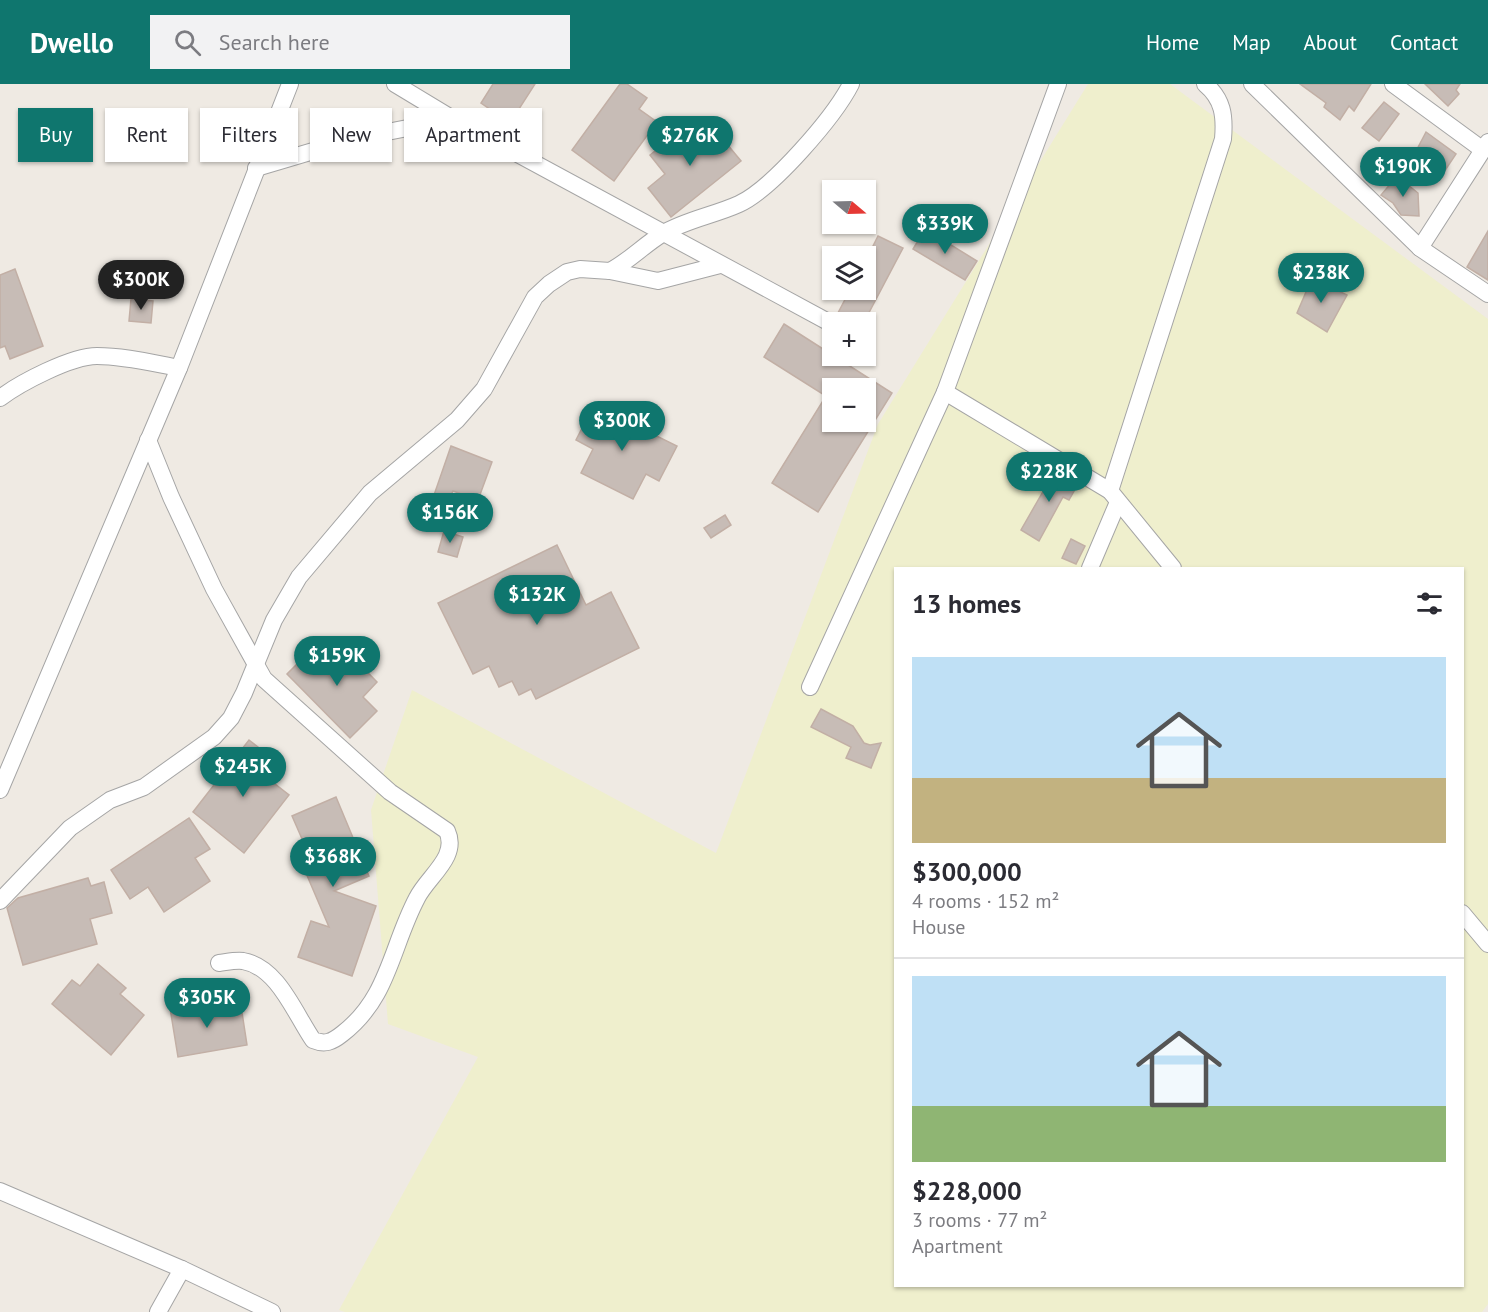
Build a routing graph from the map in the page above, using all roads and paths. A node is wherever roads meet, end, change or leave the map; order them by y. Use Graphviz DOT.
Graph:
graph roads {
  1 [pos="290,84"];
  2 [pos="395,84"];
  3 [pos="851,84"];
  4 [pos="1059,84"];
  5 [pos="1205,84"];
  6 [pos="1252,84"];
  7 [pos="1393,84"];
  8 [pos="435,108"];
  9 [pos="404,129"];
  10 [pos="1485,146"];
  11 [pos="532,162"];
  12 [pos="256,168"];
  13 [pos="663,233"];
  14 [pos="1420,248"];
  15 [pos="720,265"];
  16 [pos="610,271"];
  17 [pos="1488,294"];
  18 [pos="822,319"];
  19 [pos="179,368"];
  20 [pos="945,392"];
  21 [pos="0,398"];
  22 [pos="148,440"];
  23 [pos="1114,497"];
  24 [pos="1090,567"];
  25 [pos="1172,567"];
  26 [pos="255,661"];
  27 [pos="810,687"];
  28 [pos="0,790"];
  29 [pos="0,901"];
  30 [pos="1464,915"];
  31 [pos="1488,944"];
  32 [pos="219,963"];
  33 [pos="0,1191"];
  34 [pos="182,1269"];
  35 [pos="158,1312"];
  36 [pos="273,1312"];
  1 -- 12 [label="street"];
  2 -- 8 [label="street"];
  3 -- 13 [label="street"];
  4 -- 20 [label="street"];
  5 -- 23 [label="street"];
  6 -- 14 [label="street"];
  7 -- 10 [label="street"];
  9 -- 12 [label="street"];
  10 -- 14 [label="street"];
  11 -- 13 [label="street"];
  12 -- 19 [label="street"];
  13 -- 15 [label="street"];
  13 -- 16 [label="street"];
  14 -- 17 [label="street"];
  15 -- 16 [label="street"];
  15 -- 18 [label="street"];
  16 -- 26 [label="street"];
  19 -- 21 [label="street"];
  19 -- 22 [label="street"];
  20 -- 23 [label="street"];
  20 -- 27 [label="street"];
  22 -- 26 [label="street"];
  22 -- 28 [label="street"];
  23 -- 24 [label="street"];
  23 -- 25 [label="street"];
  26 -- 29 [label="street"];
  26 -- 32 [label="street"];
  30 -- 31 [label="street"];
  33 -- 34 [label="street"];
  34 -- 35 [label="street"];
  34 -- 36 [label="street"];
}
